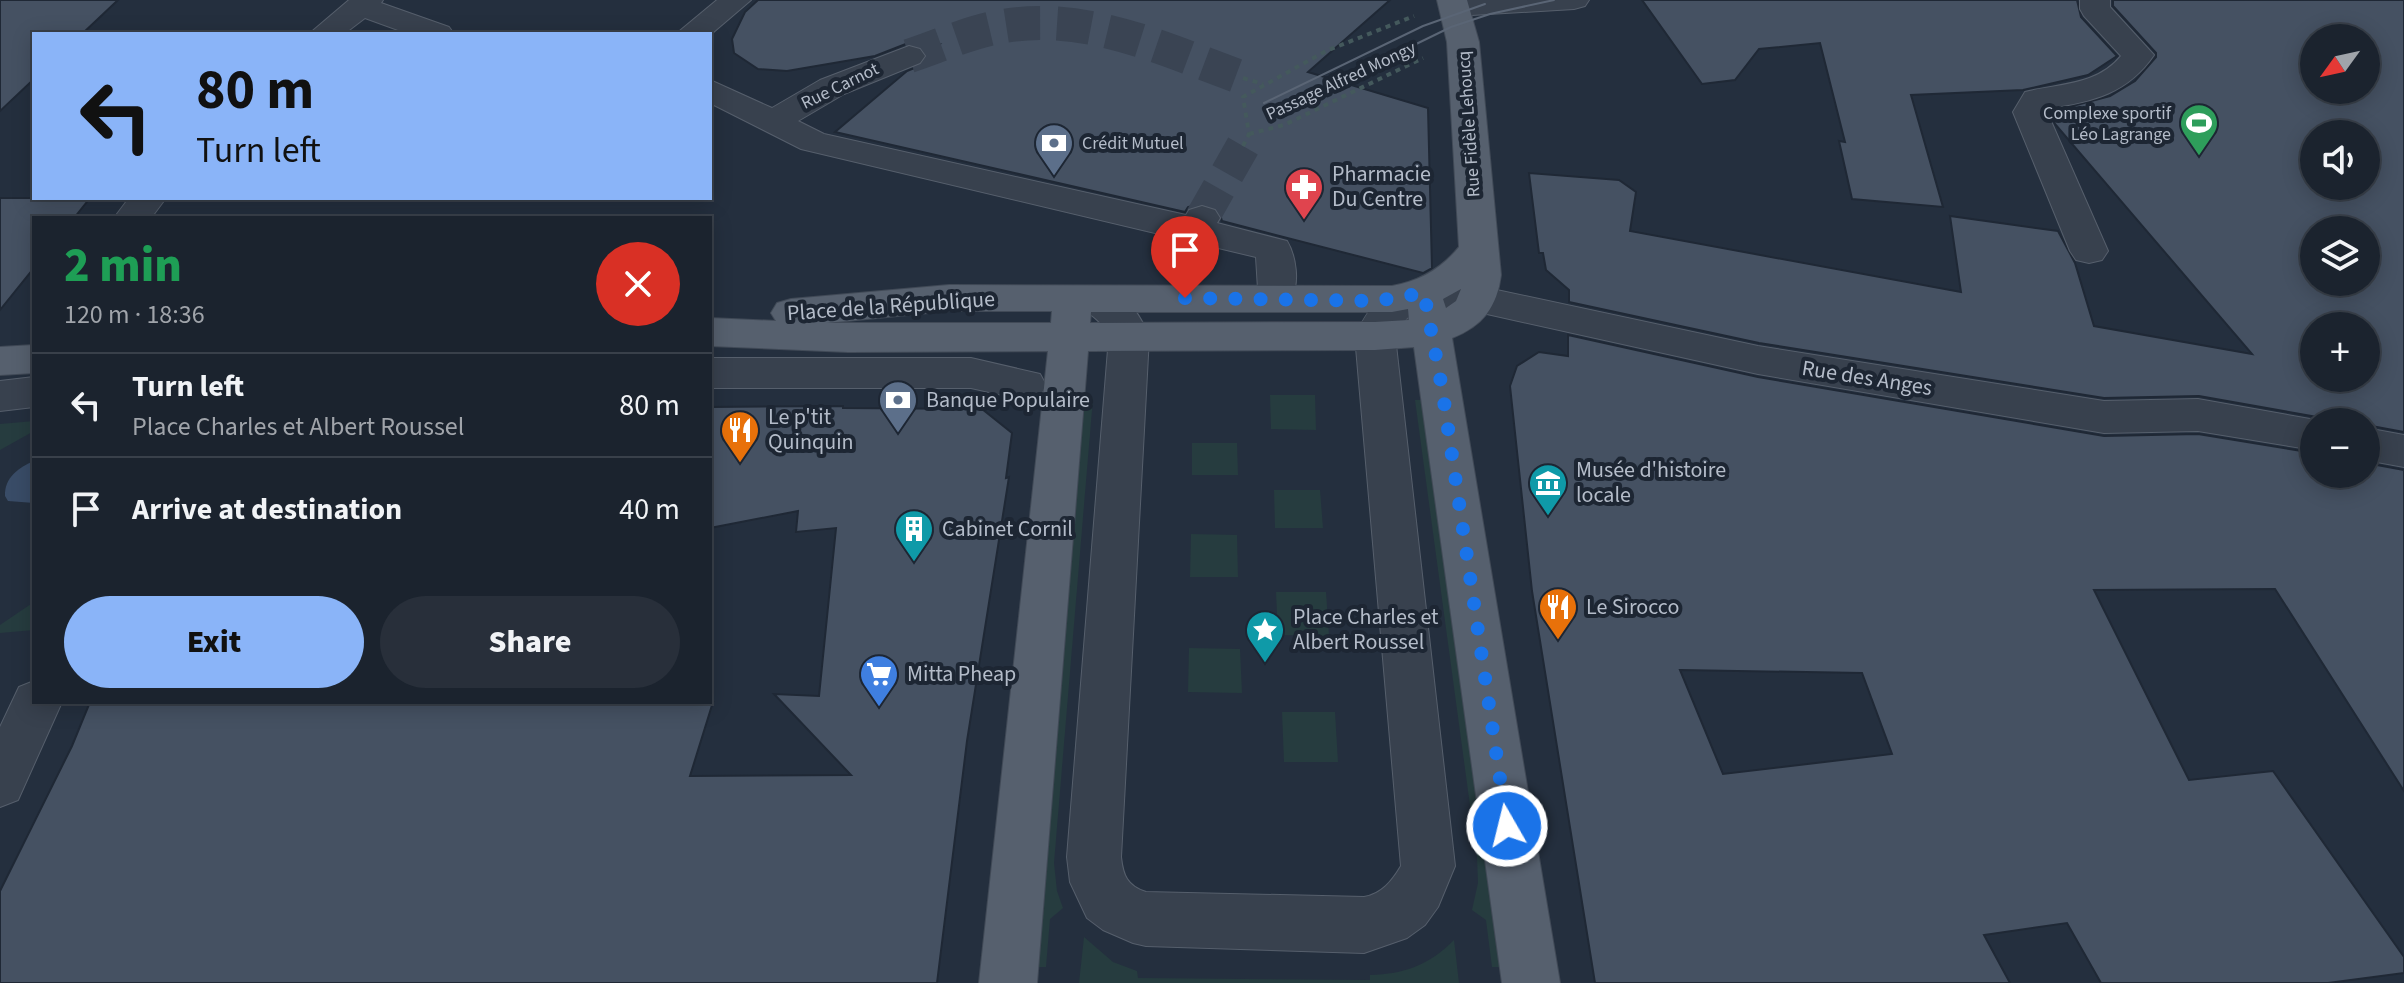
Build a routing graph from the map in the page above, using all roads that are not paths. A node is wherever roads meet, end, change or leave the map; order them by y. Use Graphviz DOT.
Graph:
graph roads {
  1 [pos="736,0"];
  2 [pos="1574,0"];
  3 [pos="2095,0"];
  4 [pos="365,3"];
  5 [pos="1453,3"];
  6 [pos="328,32"];
  7 [pos="433,32"];
  8 [pos="695,32"];
  9 [pos="909,56"];
  10 [pos="712,91"];
  11 [pos="774,121"];
  12 [pos="146,200"];
  13 [pos="134,216"];
  14 [pos="1478,249"];
  15 [pos="2089,251"];
  16 [pos="1277,289"];
  17 [pos="1478,299"];
  18 [pos="1421,307"];
  19 [pos="1079,311"];
  20 [pos="712,322"];
  21 [pos="712,332"];
  22 [pos="1375,336"];
  23 [pos="1129,337"];
  24 [pos="25,364"];
  25 [pos="712,373"];
  26 [pos="1025,385"];
  27 [pos="0,396"];
  28 [pos="2300,432"];
  29 [pos="2380,447"];
  30 [pos="2404,451"];
  31 [pos="36,704"];
  32 [pos="0,783"];
  33 [pos="1008,983"];
  34 [pos="1531,983"];
  1 -- 8 [label="street"];
  2 -- 5 [label="street"];
  3 -- 15 [label="street"];
  4 -- 6 [label="street"];
  4 -- 7 [label="street"];
  5 -- 14 [label="main road, Rue Fidèle Lehoucq"];
  9 -- 11 [label="street, Rue Carnot"];
  10 -- 11 [label="street"];
  11 -- 16 [label="street"];
  12 -- 13 [label="street"];
  14 -- 17 [label="main road, Rue Fidèle Lehoucq"];
  14 -- 18 [label="main road"];
  17 -- 18 [label="street, Rue des Anges"];
  17 -- 28 [label="street, Rue des Anges"];
  18 -- 19 [label="main road"];
  18 -- 22 [label="main road"];
  18 -- 34 [label="main road"];
  19 -- 20 [label="main road, Place de la République"];
  19 -- 21 [label="main road, Place de la République"];
  19 -- 23 [label="main road"];
  19 -- 33 [label="main road"];
  22 -- 23 [label="main road"];
  22 -- 23 [label="street"];
  24 -- 27 [label="street"];
  25 -- 26 [label="street"];
  29 -- 30 [label="street"];
  31 -- 32 [label="street"];
}
